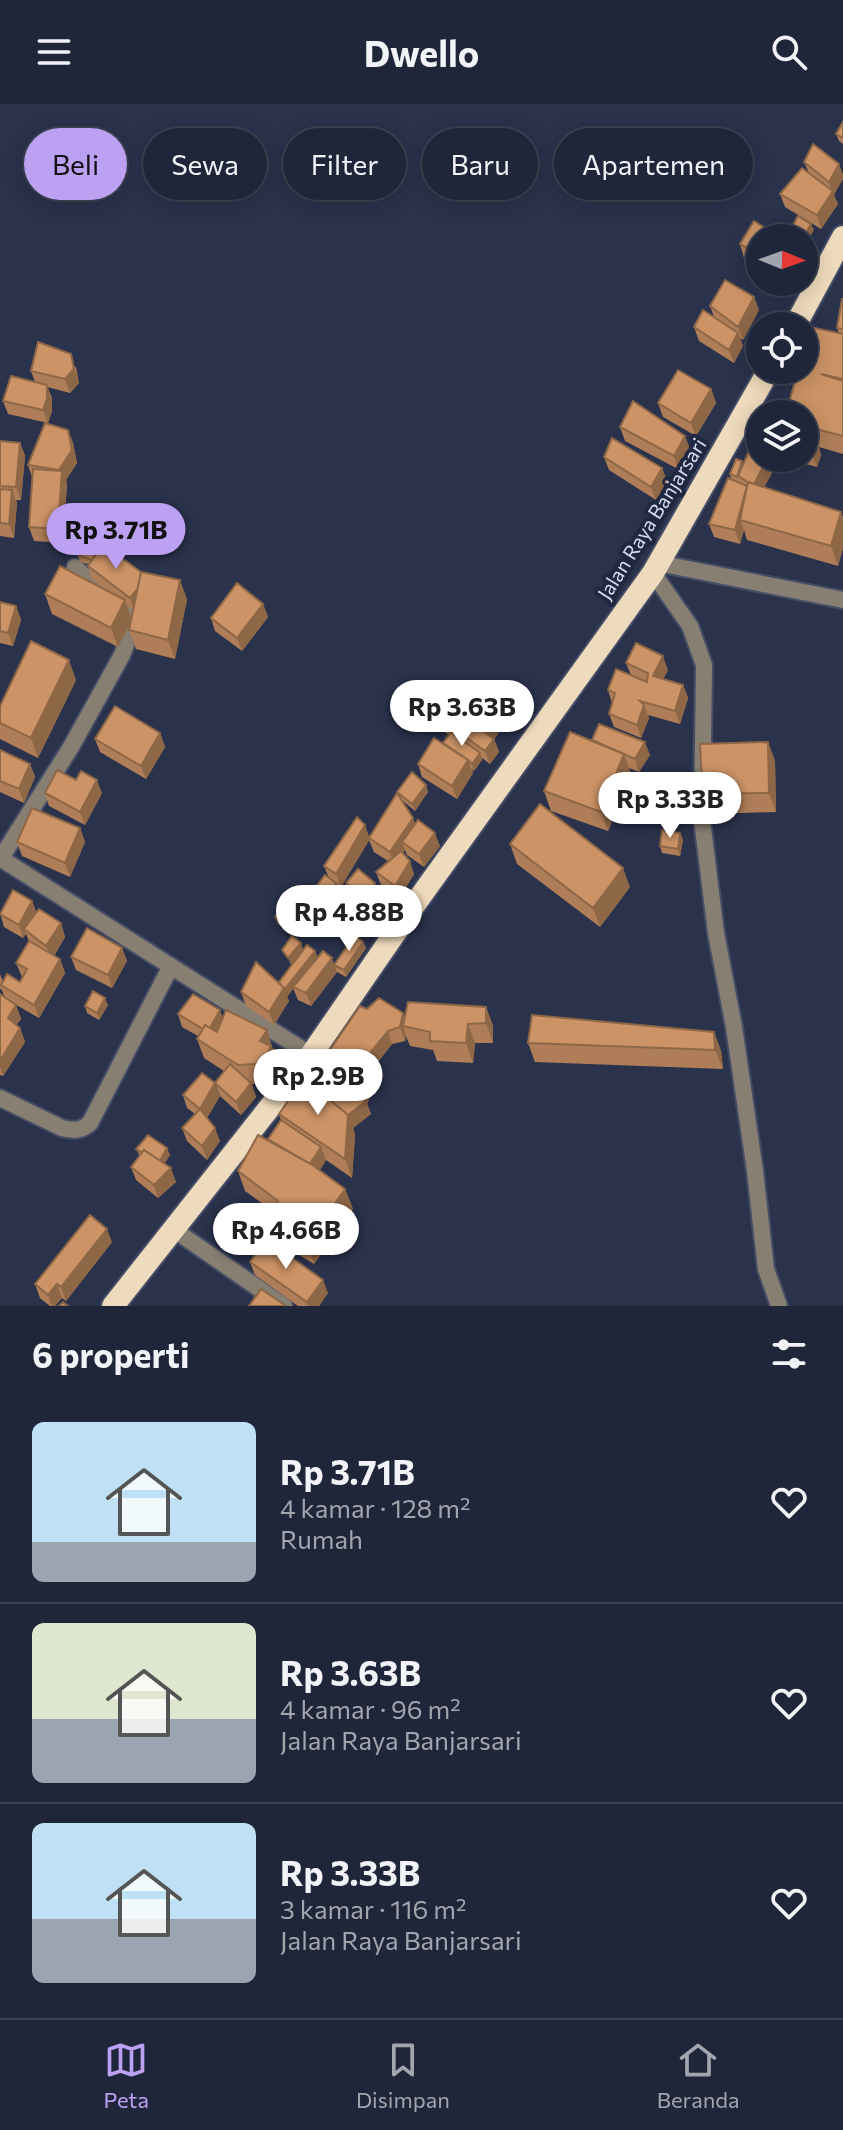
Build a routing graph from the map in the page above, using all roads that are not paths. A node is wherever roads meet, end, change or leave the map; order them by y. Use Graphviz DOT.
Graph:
graph roads {
  1 [pos="843,237"];
  2 [pos="803,312"];
  3 [pos="761,384"];
  4 [pos="75,567"];
  5 [pos="655,568"];
  6 [pos="843,600"];
  7 [pos="0,858"];
  8 [pos="171,966"];
  9 [pos="311,1055"];
  10 [pos="4,1103"];
  11 [pos="173,1229"];
  12 [pos="113,1306"];
  13 [pos="284,1306"];
  14 [pos="779,1306"];
  1 -- 2 [label="highway"];
  3 -- 5 [label="highway, Jalan Raya Banjarsari"];
  4 -- 7 [label="street"];
  5 -- 6 [label="street"];
  5 -- 9 [label="highway, Jalan Raya Banjarsari"];
  5 -- 14 [label="street"];
  7 -- 8 [label="street"];
  8 -- 9 [label="street"];
  8 -- 10 [label="street"];
  9 -- 11 [label="highway, Jalan Raya Banjarsari"];
  11 -- 12 [label="highway, Jalan Raya Banjarsari"];
  11 -- 13 [label="street"];
}
